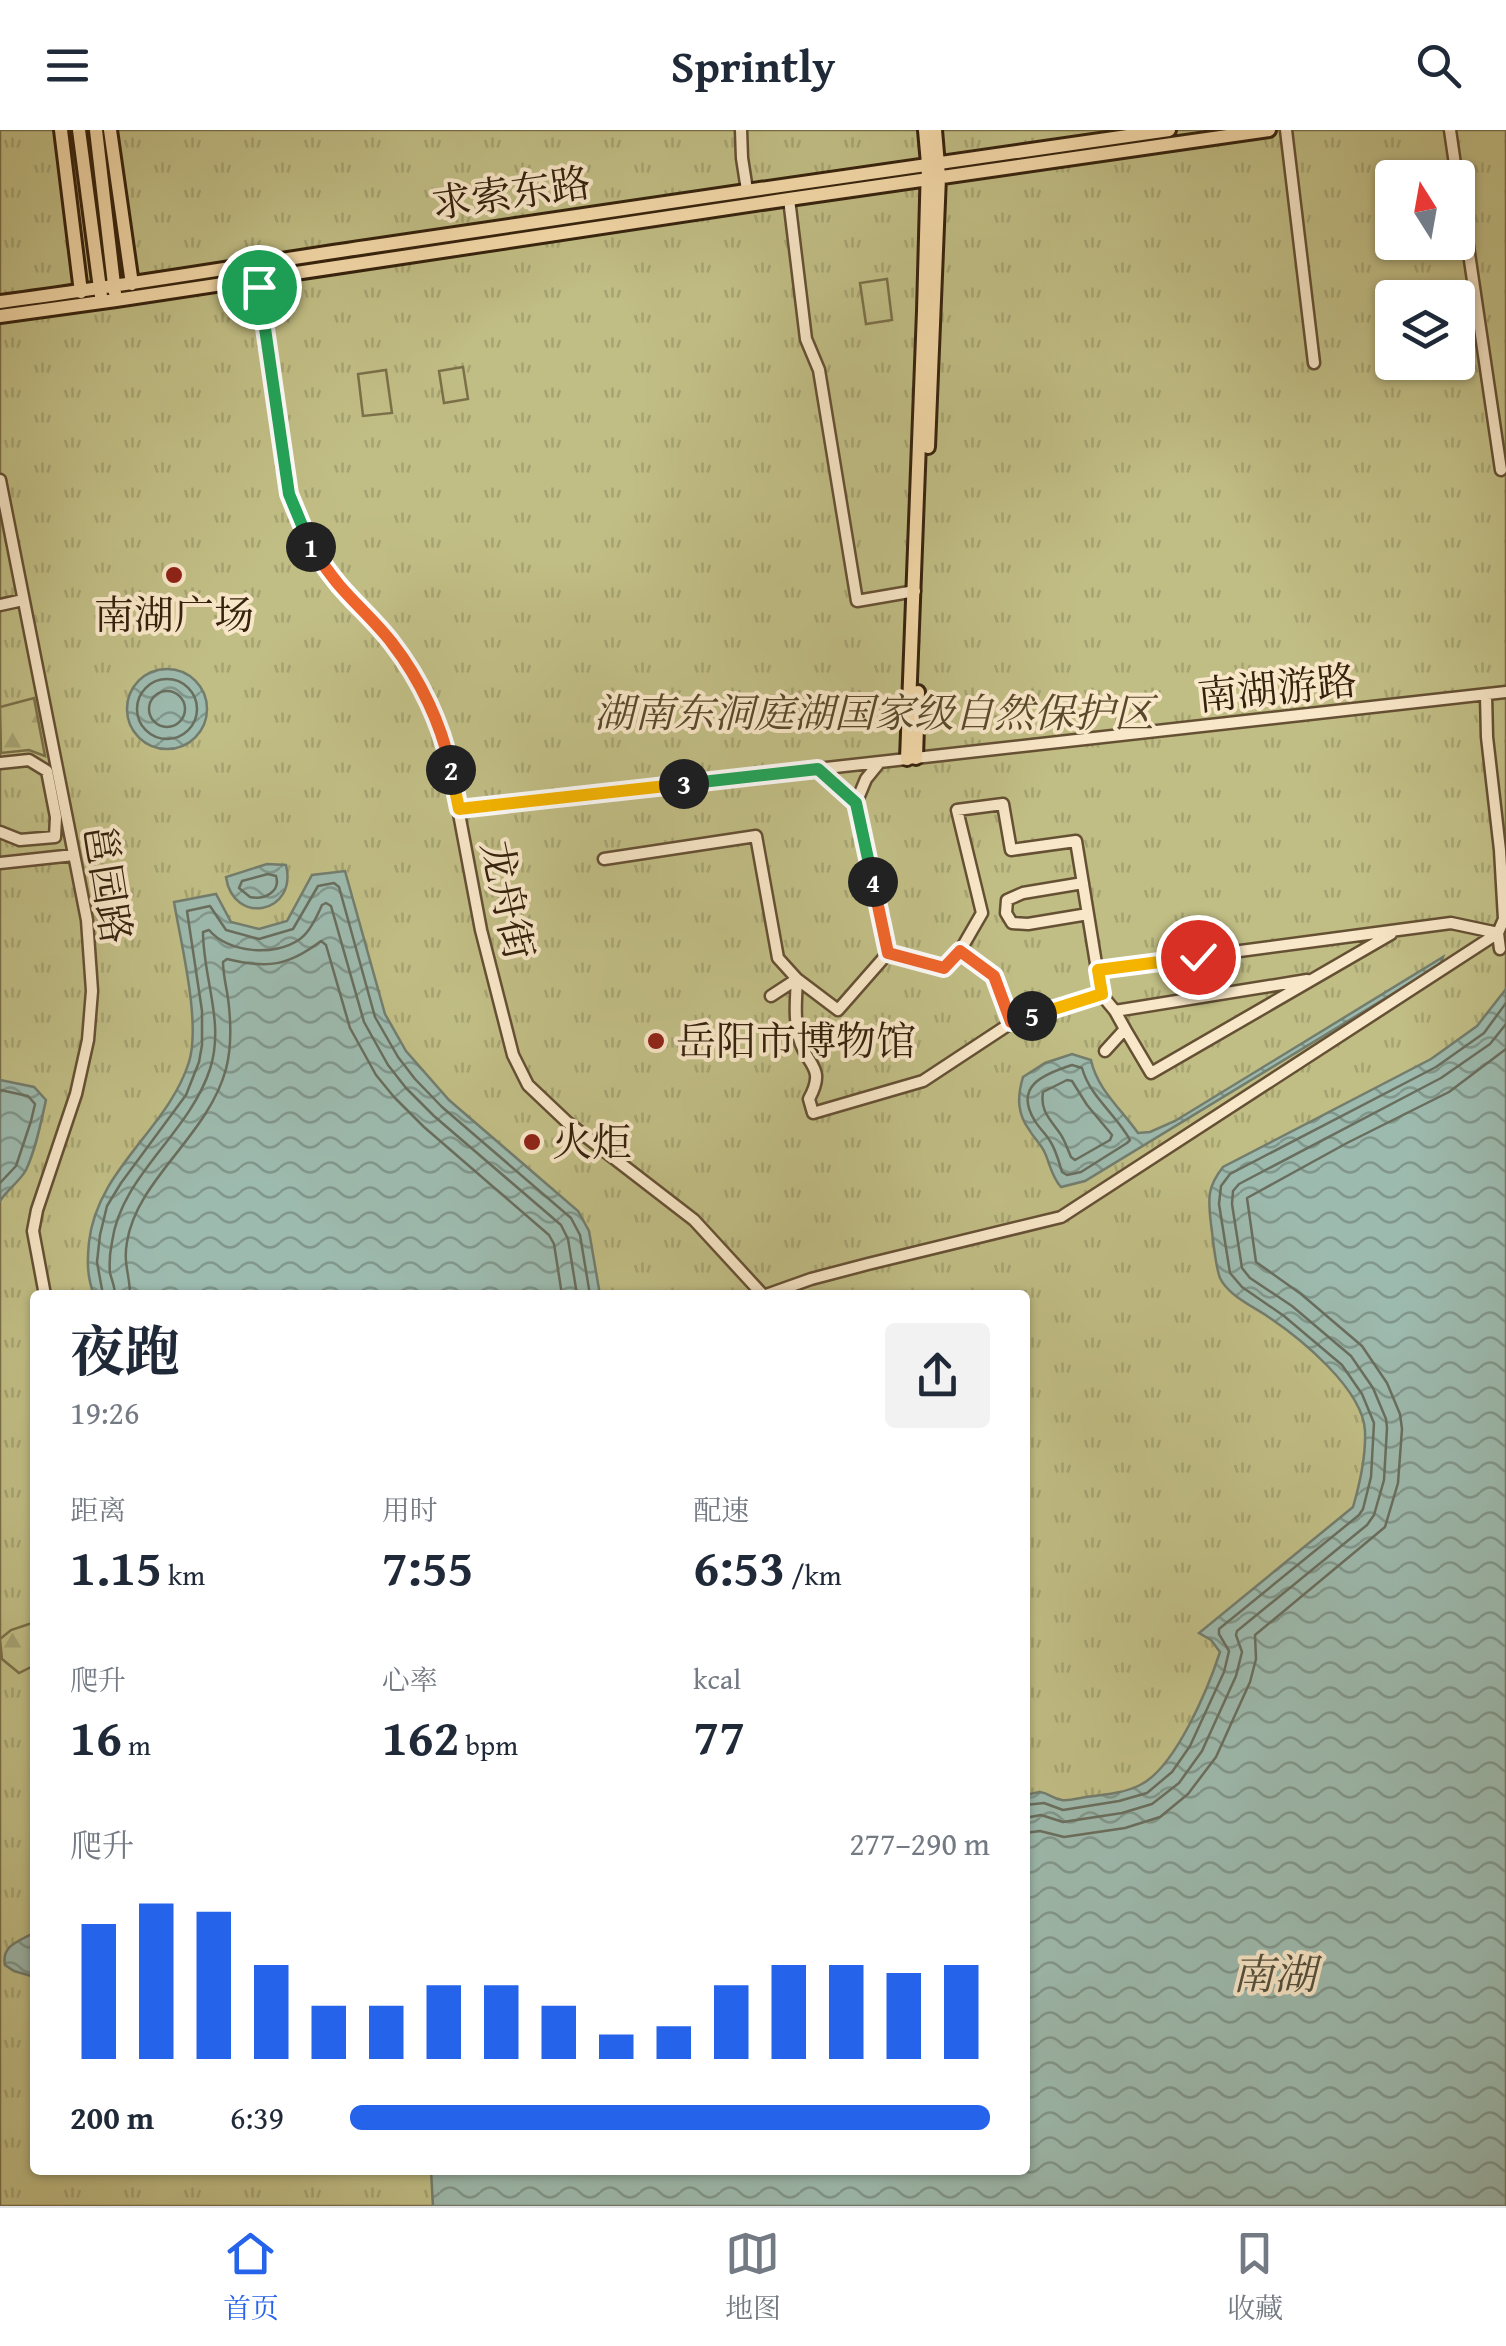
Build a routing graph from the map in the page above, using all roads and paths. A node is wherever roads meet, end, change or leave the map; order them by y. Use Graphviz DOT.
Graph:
graph roads {
  1 [pos="61,130"];
  2 [pos="79,130"];
  3 [pos="96,130"];
  4 [pos="110,130"];
  5 [pos="741,130"];
  6 [pos="924,130"];
  7 [pos="935,130"];
  8 [pos="1170,130"];
  9 [pos="1269,130"];
  10 [pos="1286,130"];
  11 [pos="1450,130"];
  12 [pos="1454,160"];
  13 [pos="933,171"];
  14 [pos="747,190"];
  15 [pos="789,198"];
  16 [pos="1470,260"];
  17 [pos="258,278"];
  18 [pos="132,284"];
  19 [pos="81,292"];
  20 [pos="116,294"];
  21 [pos="100,296"];
  22 [pos="0,302"];
  23 [pos="0,316"];
  24 [pos="1314,362"];
  25 [pos="1502,470"];
  26 [pos="0,480"];
  27 [pos="914,591"];
  28 [pos="23,600"];
  29 [pos="0,605"];
  30 [pos="1506,692"];
  31 [pos="1486,695"];
  32 [pos="911,759"];
  33 [pos="879,762"];
  34 [pos="0,763"];
  35 [pos="818,769"];
  36 [pos="856,803"];
  37 [pos="459,809"];
  38 [pos="0,832"];
  39 [pos="74,854"];
  40 [pos="604,858"];
  41 [pos="0,863"];
  42 [pos="1083,882"];
  43 [pos="1088,914"];
  44 [pos="1398,930"];
  45 [pos="1498,933"];
  46 [pos="1500,949"];
  47 [pos="960,951"];
  48 [pos="888,953"];
  49 [pos="1098,970"];
  50 [pos="796,979"];
  51 [pos="1313,979"];
  52 [pos="1102,994"];
  53 [pos="771,996"];
  54 [pos="1115,1011"];
  55 [pos="1011,1022"];
  56 [pos="1125,1029"];
  57 [pos="1105,1051"];
  58 [pos="44,1290"];
  59 [pos="759,1290"];
  60 [pos="780,1290"];
  1 -- 19 [label="main road"];
  2 -- 21 [label="main road"];
  3 -- 20 [label="main road"];
  4 -- 18 [label="main road"];
  5 -- 14 [label="street"];
  6 -- 13 [label="main road"];
  7 -- 13 [label="main road"];
  8 -- 13 [label="main road, 求索东路"];
  9 -- 13 [label="main road, 求索东路"];
  10 -- 24 [label="street"];
  11 -- 12 [label="street"];
  13 -- 14 [label="main road, 求索东路"];
  13 -- 15 [label="main road, 求索东路"];
  13 -- 27 [label="main road"];
  13 -- 32 [label="main road"];
  14 -- 18 [label="main road, 求索东路"];
  15 -- 17 [label="main road, 求索东路"];
  15 -- 27 [label="street"];
  16 -- 25 [label="street"];
  17 -- 20 [label="main road, 求索东路"];
  17 -- 37 [label="street, 龙舟街"];
  18 -- 20 [label="main road, 求索东路"];
  19 -- 21 [label="main road"];
  19 -- 22 [label="main road"];
  20 -- 21 [label="main road, 求索东路"];
  21 -- 23 [label="main road"];
  26 -- 28 [label="street, 邕园路"];
  27 -- 32 [label="main road"];
  28 -- 29 [label="street"];
  28 -- 39 [label="street, 邕园路"];
  30 -- 31 [label="street, 南湖游路"];
  31 -- 32 [label="street, 南湖游路"];
  31 -- 45 [label="street"];
  32 -- 33 [label="street, 南湖游路"];
  33 -- 35 [label="street, 南湖游路"];
  33 -- 36 [label="street"];
  34 -- 38 [label="street"];
  35 -- 36 [label="street"];
  35 -- 37 [label="street, 南湖游路"];
  36 -- 48 [label="street"];
  37 -- 59 [label="street, 龙舟街"];
  39 -- 41 [label="street"];
  39 -- 58 [label="street, 邕园路"];
  40 -- 50 [label="street"];
  42 -- 43 [label="street"];
  42 -- 43 [label="street"];
  42 -- 47 [label="street"];
  43 -- 49 [label="street"];
  44 -- 45 [label="street"];
  44 -- 49 [label="street"];
  44 -- 51 [label="street"];
  45 -- 46 [label="street"];
  45 -- 60 [label="street"];
  47 -- 48 [label="street"];
  47 -- 55 [label="street"];
  48 -- 50 [label="street"];
  49 -- 52 [label="street"];
  50 -- 53 [label="street"];
  50 -- 55 [label="street"];
  51 -- 54 [label="street"];
  51 -- 56 [label="street"];
  52 -- 54 [label="street"];
  52 -- 55 [label="street"];
  54 -- 56 [label="street"];
  56 -- 57 [label="street"];
}
